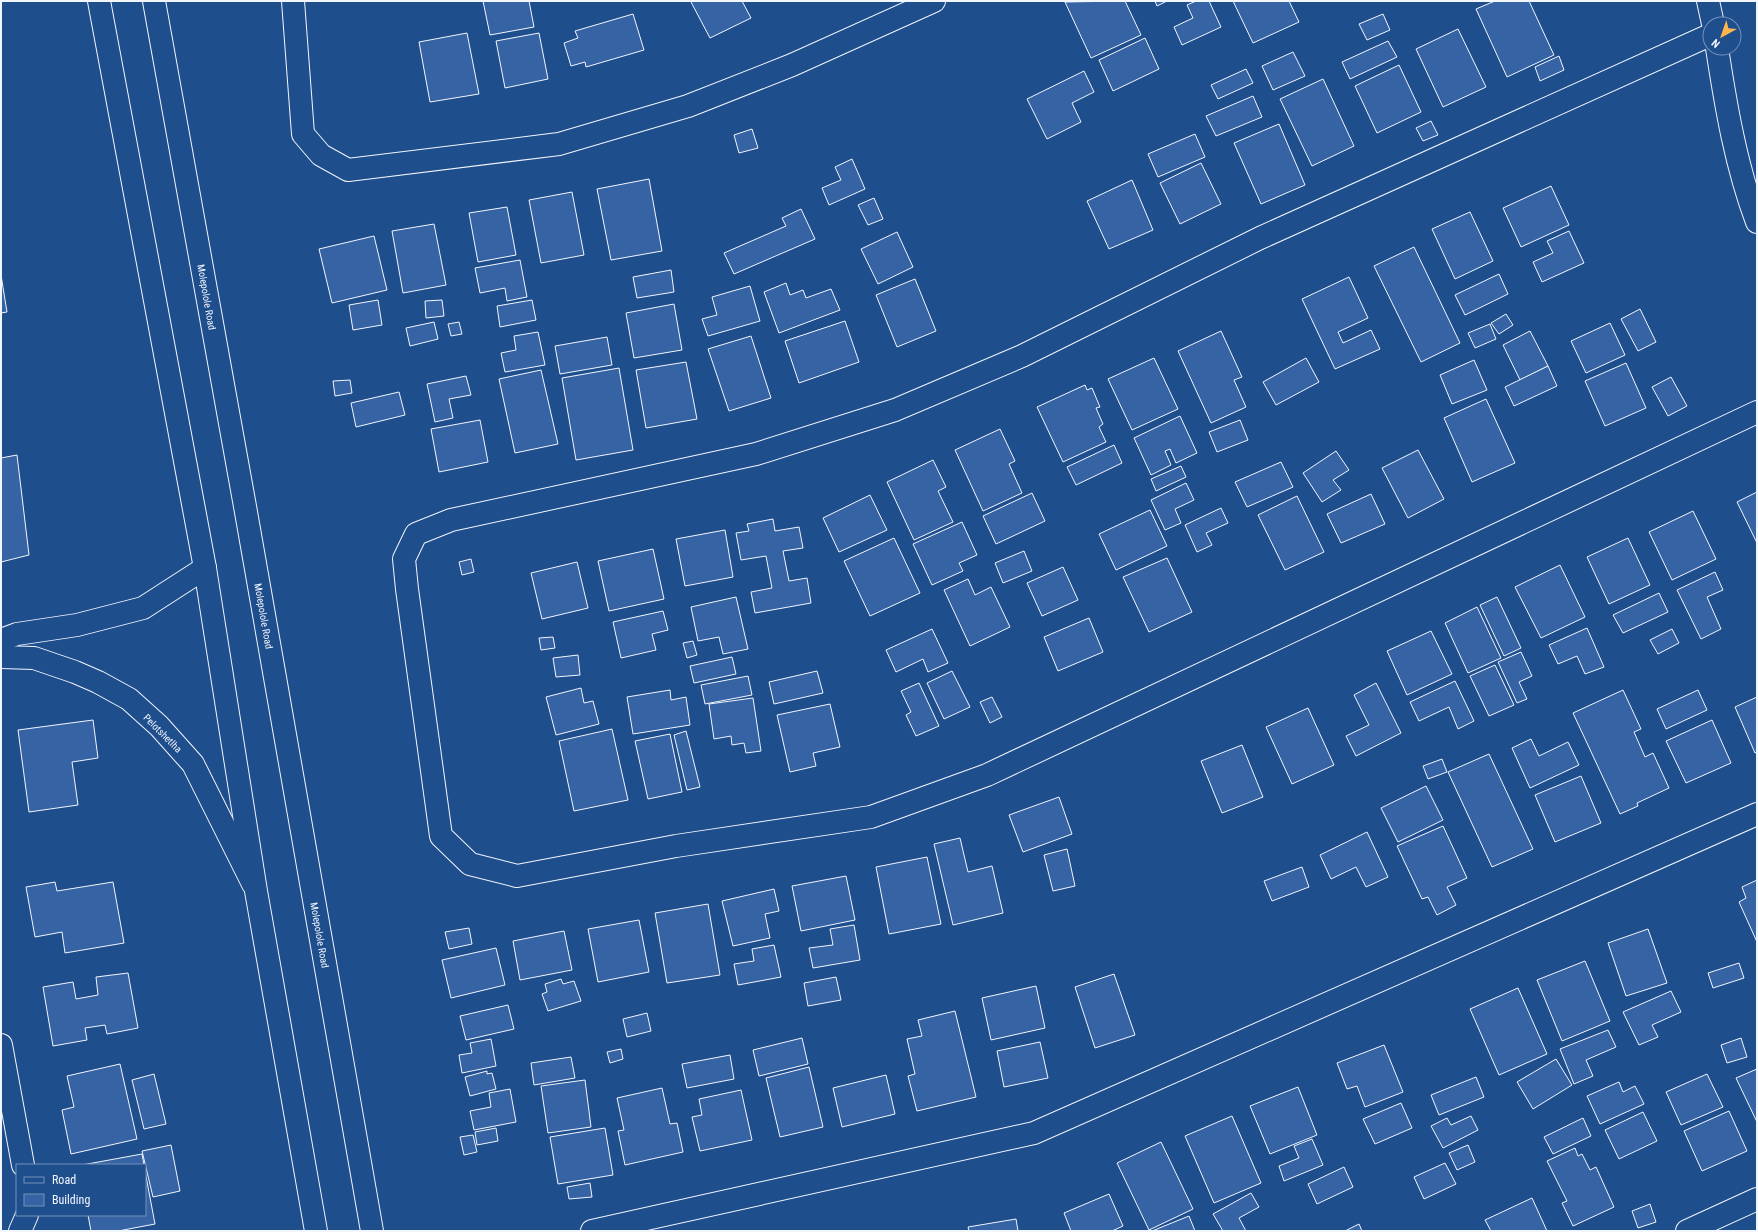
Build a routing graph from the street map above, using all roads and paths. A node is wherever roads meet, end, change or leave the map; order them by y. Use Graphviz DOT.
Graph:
graph roads {
  1 [pos="99,1"];
  2 [pos="154,1"];
  3 [pos="293,1"];
  4 [pos="934,1"];
  5 [pos="1708,1"];
  6 [pos="1711,16"];
  7 [pos="1702,39"];
  8 [pos="1718,56"];
  9 [pos="1757,222"];
  10 [pos="1757,412"];
  11 [pos="205,568"];
  12 [pos="1,640"];
  13 [pos="1,657"];
  14 [pos="1757,814"];
  15 [pos="256,891"];
  16 [pos="1,1045"];
  17 [pos="23,1164"];
  18 [pos="1757,1199"];
  19 [pos="28,1216"];
  20 [pos="20,1231"];
  21 [pos="316,1231"];
  22 [pos="372,1231"];
  23 [pos="592,1231"];
  24 [pos="1687,1231"];
  1 -- 11 [label="street"];
  2 -- 22 [label="street, Molepolole Road"];
  3 -- 4 [label="street"];
  5 -- 6 [label="street"];
  7 -- 10 [label="street"];
  8 -- 9 [label="street"];
  11 -- 12 [label="street"];
  11 -- 15 [label="street"];
  13 -- 15 [label="street, Pelotshetlha"];
  14 -- 23 [label="street"];
  15 -- 21 [label="street"];
  16 -- 17 [label="street"];
  18 -- 24 [label="street"];
  19 -- 20 [label="street"];
}
